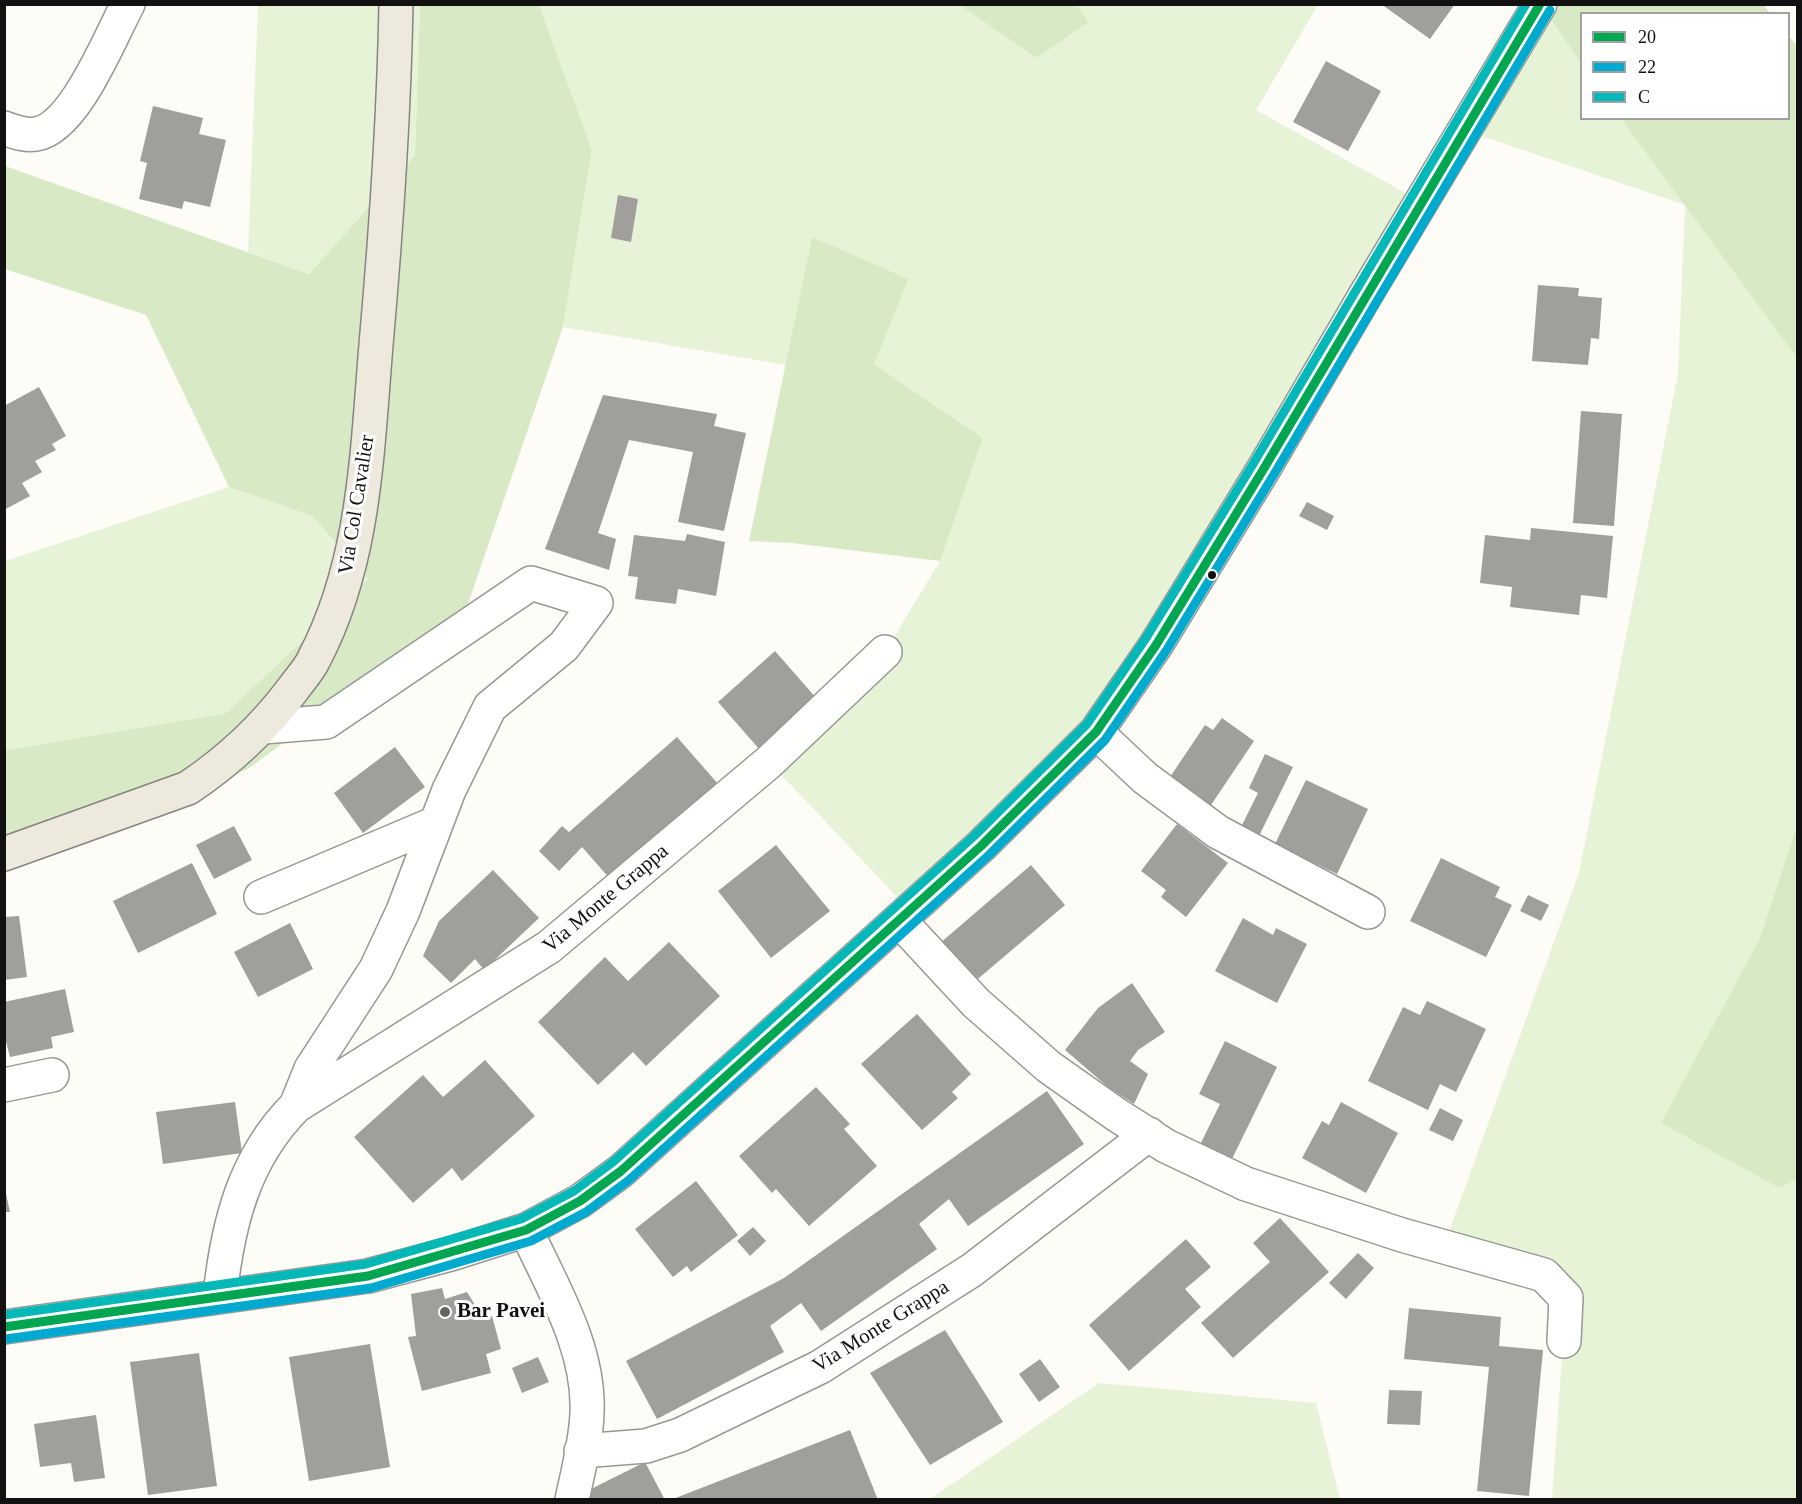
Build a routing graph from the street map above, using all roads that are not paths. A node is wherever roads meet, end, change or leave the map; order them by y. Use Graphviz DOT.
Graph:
graph roads {
  1 [pos="128,4"];
  2 [pos="396,4"];
  3 [pos="1540,4"];
  4 [pos="4,128"];
  5 [pos="885,652"];
  6 [pos="263,726"];
  7 [pos="1096,732"];
  8 [pos="436,824"];
  9 [pos="4,854"];
  10 [pos="261,897"];
  11 [pos="1368,912"];
  12 [pos="899,920"];
  13 [pos="52,1075"];
  14 [pos="4,1085"];
  15 [pos="296,1106"];
  16 [pos="1149,1134"];
  17 [pos="526,1230"];
  18 [pos="220,1295"];
  19 [pos="4,1327"];
  20 [pos="1564,1341"];
  21 [pos="581,1451"];
  22 [pos="572,1500"];
  1 -- 4 [label="street"];
  2 -- 6 [label="main road, Via Col Cavalier"];
  3 -- 7 [label="street"];
  5 -- 15 [label="street, Via Monte Grappa"];
  6 -- 8 [label="street, Via Monte Grappa"];
  6 -- 9 [label="main road, Via Col Cavalier"];
  7 -- 11 [label="street"];
  7 -- 12 [label="street"];
  8 -- 10 [label="street"];
  8 -- 15 [label="street, Via Monte Grappa"];
  12 -- 16 [label="street"];
  12 -- 17 [label="street"];
  13 -- 14 [label="street"];
  15 -- 18 [label="street, Via Monte Grappa"];
  16 -- 20 [label="street"];
  16 -- 21 [label="street, Via Monte Grappa"];
  17 -- 18 [label="street"];
  17 -- 21 [label="street"];
  18 -- 19 [label="street"];
  21 -- 22 [label="street"];
}
